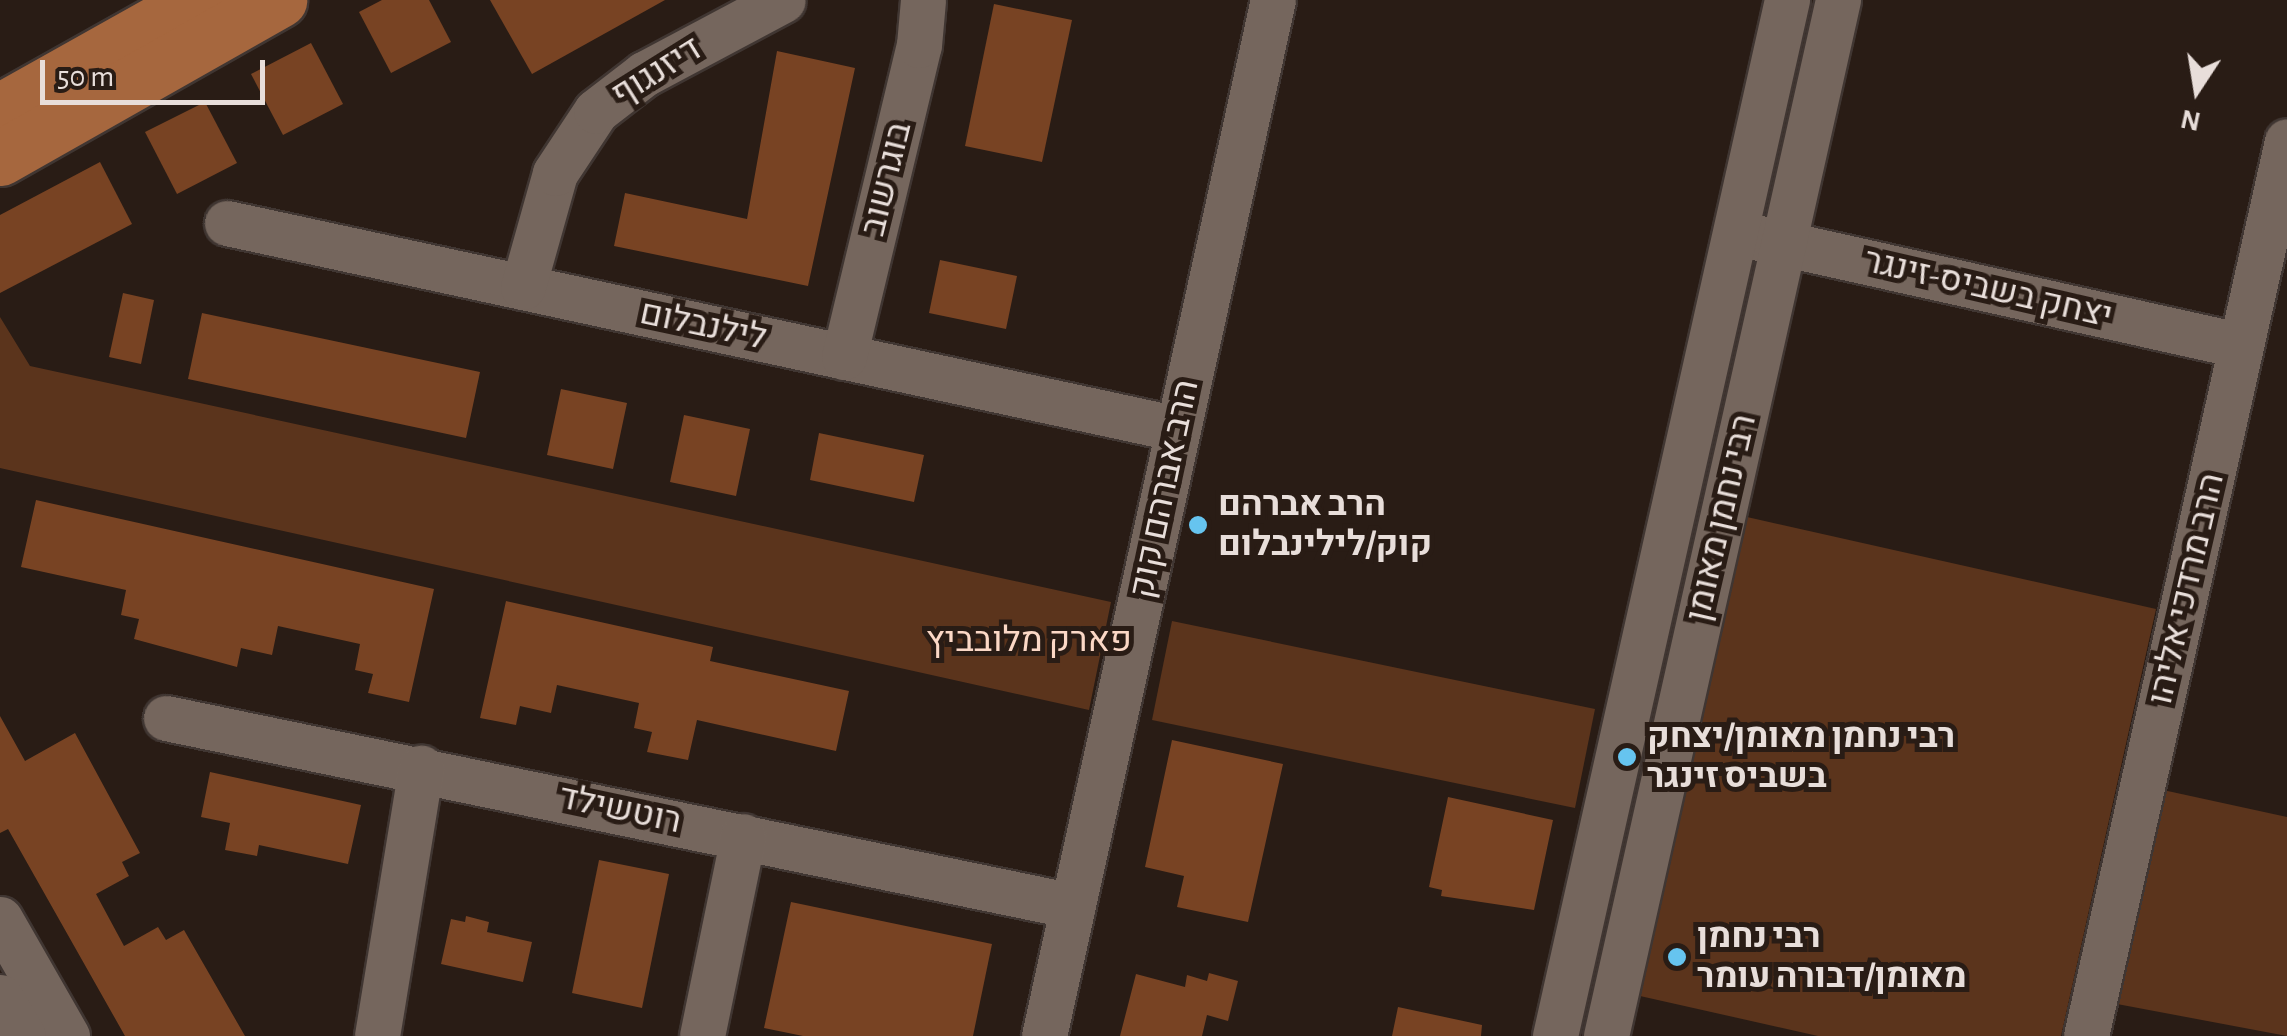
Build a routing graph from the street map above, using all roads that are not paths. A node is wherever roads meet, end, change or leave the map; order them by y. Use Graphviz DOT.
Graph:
graph roads {
  1 [pos="198,0"];
  2 [pos="280,0"];
  3 [pos="782,0"];
  4 [pos="923,0"];
  5 [pos="1273,0"];
  6 [pos="1787,0"];
  7 [pos="1838,0"];
  8 [pos="0,112"];
  9 [pos="2287,141"];
  10 [pos="0,158"];
  11 [pos="227,223"];
  12 [pos="1735,232"];
  13 [pos="1784,244"];
  14 [pos="523,287"];
  15 [pos="2241,346"];
  16 [pos="844,357"];
  17 [pos="1178,429"];
  18 [pos="166,718"];
  19 [pos="420,768"];
  20 [pos="744,836"];
  21 [pos="1072,906"];
  22 [pos="0,919"];
  23 [pos="0,996"];
  24 [pos="22,1036"];
  25 [pos="67,1036"];
  26 [pos="377,1036"];
  27 [pos="702,1036"];
  28 [pos="1044,1036"];
  29 [pos="1555,1036"];
  30 [pos="1606,1036"];
  31 [pos="2086,1036"];
  1 -- 8 [label="main road"];
  2 -- 10 [label="main road"];
  3 -- 14 [label="street, דיזנגוף"];
  4 -- 16 [label="street, בוגרשוב"];
  5 -- 17 [label="street, הרב אברהם קוק"];
  6 -- 12 [label="street, רבי נחמן מאומן"];
  7 -- 13 [label="street, רבי נחמן מאומן"];
  9 -- 15 [label="street, הרב מרדכי אליהו"];
  11 -- 14 [label="street, לילנבלום"];
  12 -- 13 [label="street, יצחק בשביס-זינגר"];
  12 -- 29 [label="street, רבי נחמן מאומן"];
  13 -- 15 [label="street, יצחק בשביס-זינגר"];
  13 -- 30 [label="street, רבי נחמן מאומן"];
  14 -- 16 [label="street, לילנבלום"];
  15 -- 31 [label="street, הרב מרדכי אליהו"];
  16 -- 17 [label="street, לילנבלום"];
  17 -- 21 [label="street, הרב אברהם קוק"];
  18 -- 19 [label="street, רוטשילד"];
  19 -- 20 [label="street, רוטשילד"];
  19 -- 26 [label="street"];
  20 -- 21 [label="street, רוטשילד"];
  20 -- 27 [label="street"];
  21 -- 28 [label="street, הרב אברהם קוק"];
  22 -- 25 [label="street"];
  23 -- 24 [label="street"];
}
